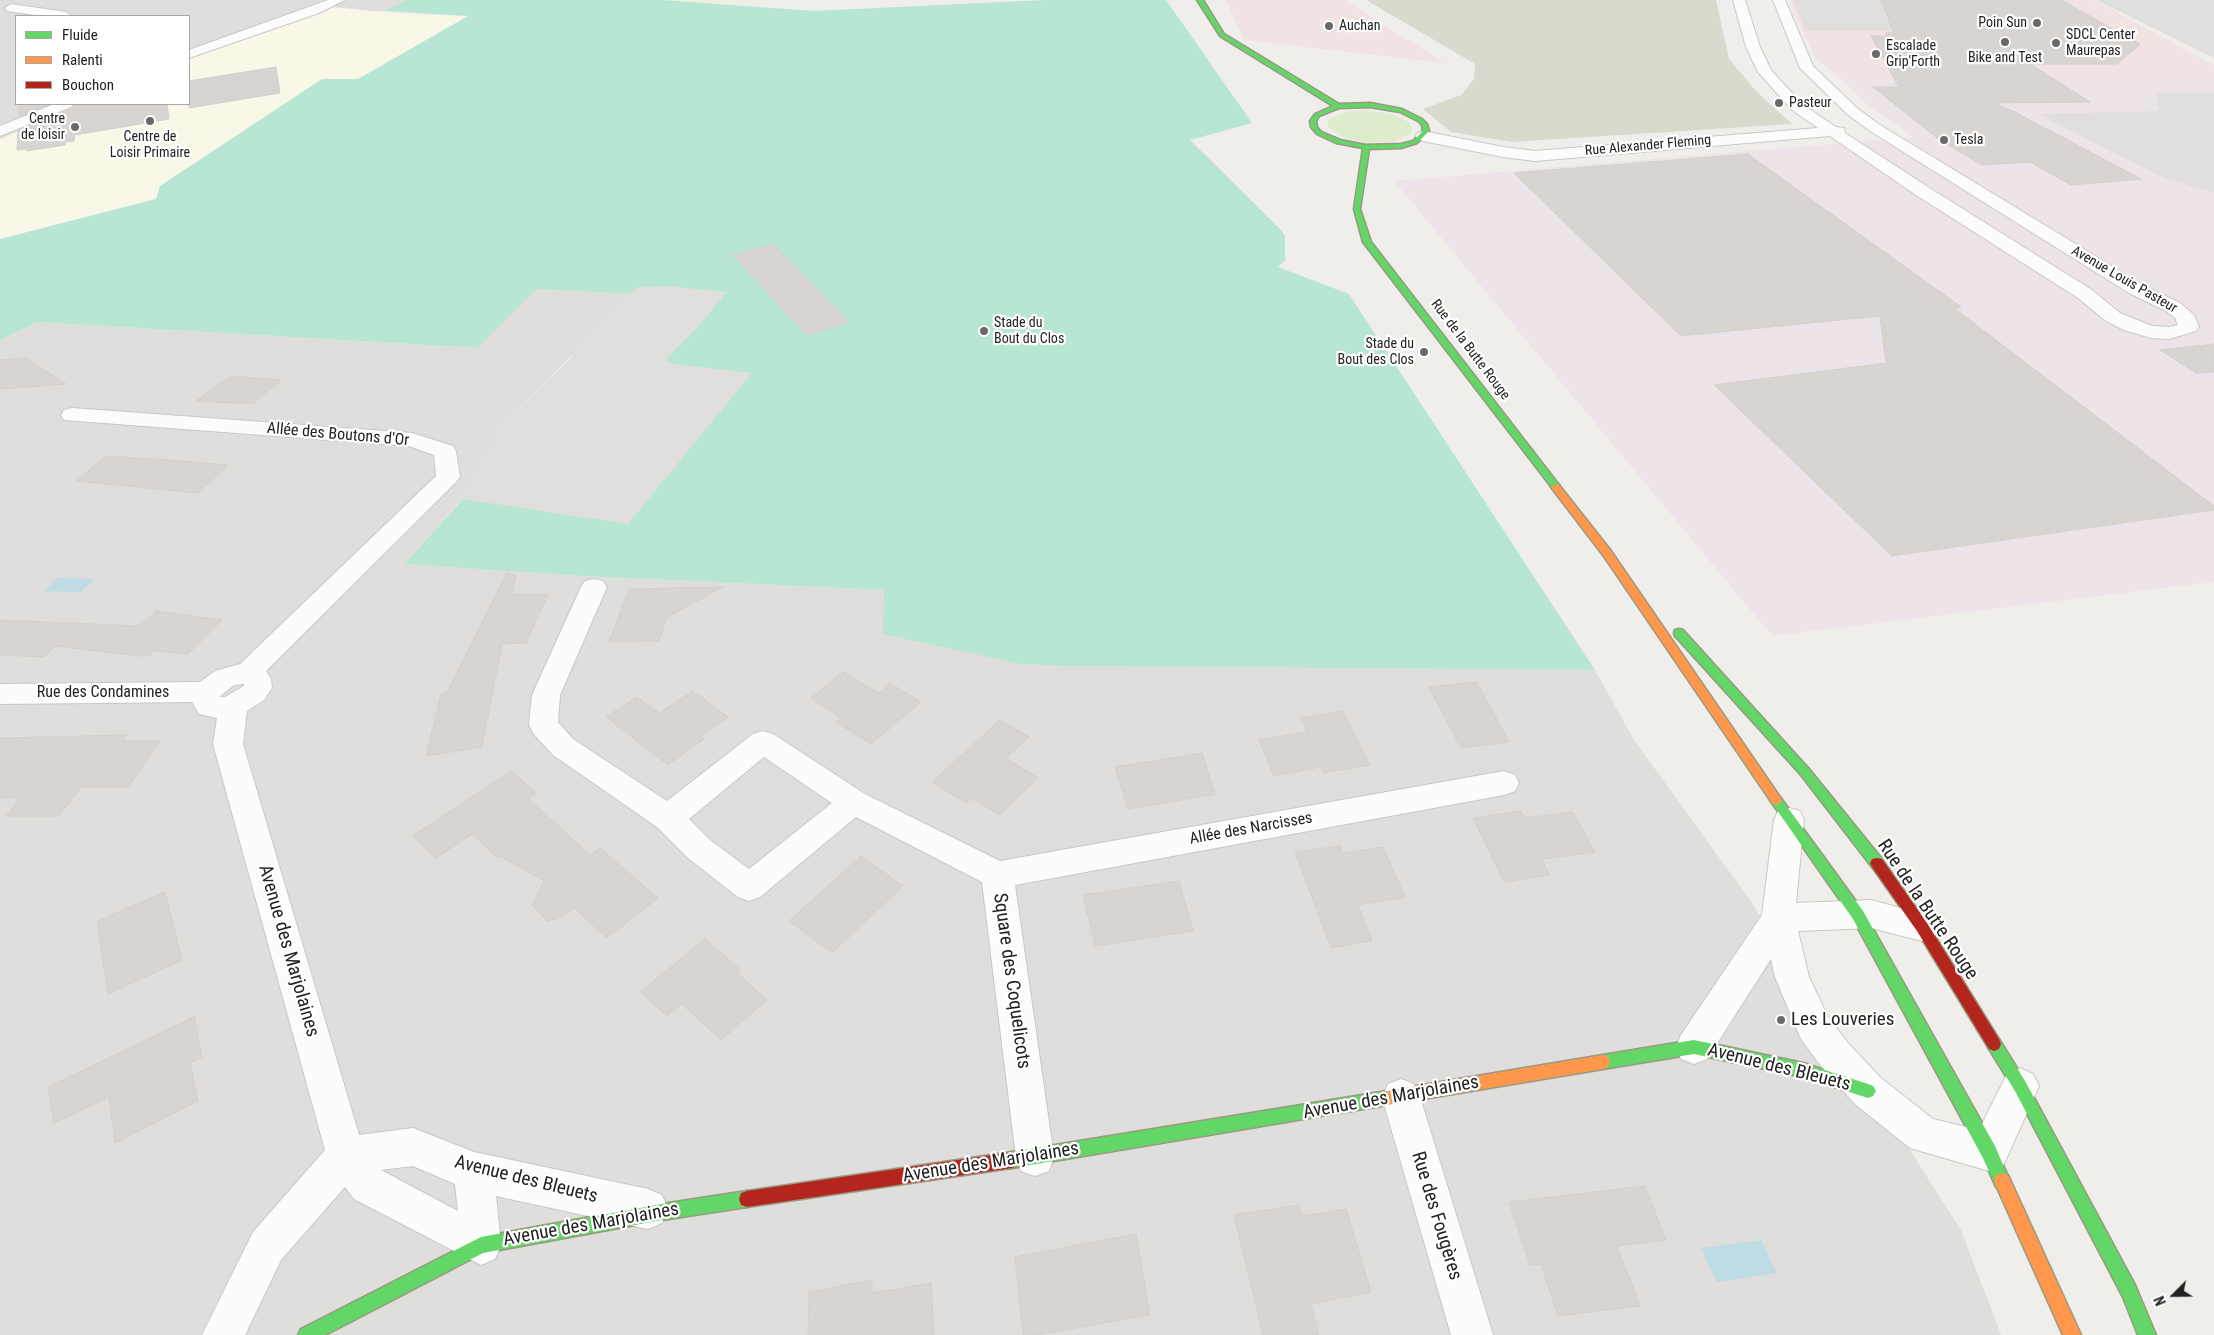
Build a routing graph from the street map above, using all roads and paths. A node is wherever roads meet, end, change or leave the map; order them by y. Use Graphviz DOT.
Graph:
graph roads {
  1 [pos="339,0"];
  2 [pos="1739,0"];
  3 [pos="1779,0"];
  4 [pos="1203,2"];
  5 [pos="11,8"];
  6 [pos="59,15"];
  7 [pos="198,36"];
  8 [pos="225,40"];
  9 [pos="190,54"];
  10 [pos="64,105"];
  11 [pos="1338,106"];
  12 [pos="1875,128"];
  13 [pos="1,130"];
  14 [pos="1831,132"];
  15 [pos="1423,136"];
  16 [pos="1366,147"];
  17 [pos="1934,164"];
  18 [pos="1888,168"];
  19 [pos="2154,299"];
  20 [pos="2101,307"];
  21 [pos="72,415"];
  22 [pos="1607,553"];
  23 [pos="594,588"];
  24 [pos="0,694"];
  25 [pos="220,699"];
  26 [pos="1504,783"];
  27 [pos="854,802"];
  28 [pos="668,818"];
  29 [pos="1789,820"];
  30 [pos="997,875"];
  31 [pos="1858,914"];
  32 [pos="1778,918"];
  33 [pos="1922,927"];
  34 [pos="1694,1047"];
  35 [pos="2020,1086"];
  36 [pos="1868,1091"];
  37 [pos="1401,1097"];
  38 [pos="1989,1152"];
  39 [pos="346,1156"];
  40 [pos="1035,1157"];
  41 [pos="474,1172"];
  42 [pos="662,1212"];
  43 [pos="481,1246"];
  44 [pos="223,1335"];
  45 [pos="307,1335"];
  46 [pos="1472,1335"];
  47 [pos="2072,1335"];
  48 [pos="2147,1335"];
  1 -- 8 [label="street"];
  2 -- 14 [label="street, Avenue Louis Pasteur"];
  3 -- 12 [label="street, Avenue Louis Pasteur"];
  4 -- 11 [label="street"];
  5 -- 6 [label="street"];
  7 -- 8 [label="street"];
  8 -- 9 [label="street"];
  10 -- 13 [label="street"];
  11 -- 15 [label="street"];
  11 -- 16 [label="street"];
  12 -- 14 [label="street, Rue Alexander Fleming"];
  12 -- 17 [label="street, Avenue Louis Pasteur"];
  14 -- 15 [label="street, Rue Alexander Fleming"];
  14 -- 18 [label="street, Avenue Louis Pasteur"];
  15 -- 16 [label="street"];
  16 -- 22 [label="street, Rue de la Butte Rouge"];
  17 -- 18 [label="street"];
  17 -- 19 [label="street, Avenue Louis Pasteur"];
  18 -- 20 [label="street, Avenue Louis Pasteur"];
  19 -- 20 [label="street"];
  19 -- 20 [label="street, Avenue Louis Pasteur"];
  21 -- 25 [label="street, Allée des Boutons d'Or"];
  22 -- 29 [label="street, Rue de la Butte Rouge"];
  22 -- 33 [label="street, Rue de la Butte Rouge"];
  23 -- 28 [label="street"];
  24 -- 25 [label="street, Rue des Condamines"];
  25 -- 39 [label="street, Avenue des Marjolaines"];
  26 -- 30 [label="street, Allée des Narcisses"];
  27 -- 28 [label="street, Square des Coquelicots"];
  27 -- 28 [label="street"];
  27 -- 30 [label="street, Square des Coquelicots"];
  29 -- 31 [label="street, Rue de la Butte Rouge"];
  29 -- 32 [label="street, Avenue des Bleuets"];
  30 -- 40 [label="street, Square des Coquelicots"];
  31 -- 32 [label="street"];
  31 -- 33 [label="street"];
  31 -- 38 [label="street, Rue de la Butte Rouge"];
  32 -- 34 [label="street, Avenue des Bleuets"];
  32 -- 36 [label="street, Avenue des Bleuets"];
  33 -- 35 [label="street, Rue de la Butte Rouge"];
  34 -- 36 [label="street, Avenue des Bleuets"];
  34 -- 37 [label="street, Avenue des Marjolaines"];
  35 -- 38 [label="street"];
  35 -- 48 [label="street, Rue de la Butte Rouge"];
  36 -- 38 [label="street, Avenue des Bleuets"];
  37 -- 40 [label="street, Avenue des Marjolaines"];
  37 -- 46 [label="street, Rue des Fougères"];
  38 -- 47 [label="street, Rue de la Butte Rouge"];
  39 -- 41 [label="street, Avenue des Bleuets"];
  39 -- 43 [label="street"];
  39 -- 44 [label="street"];
  40 -- 42 [label="street, Avenue des Marjolaines"];
  41 -- 42 [label="street, Avenue des Bleuets"];
  41 -- 43 [label="street"];
  42 -- 43 [label="street, Avenue des Marjolaines"];
  43 -- 45 [label="street, Avenue des Marjolaines"];
}
